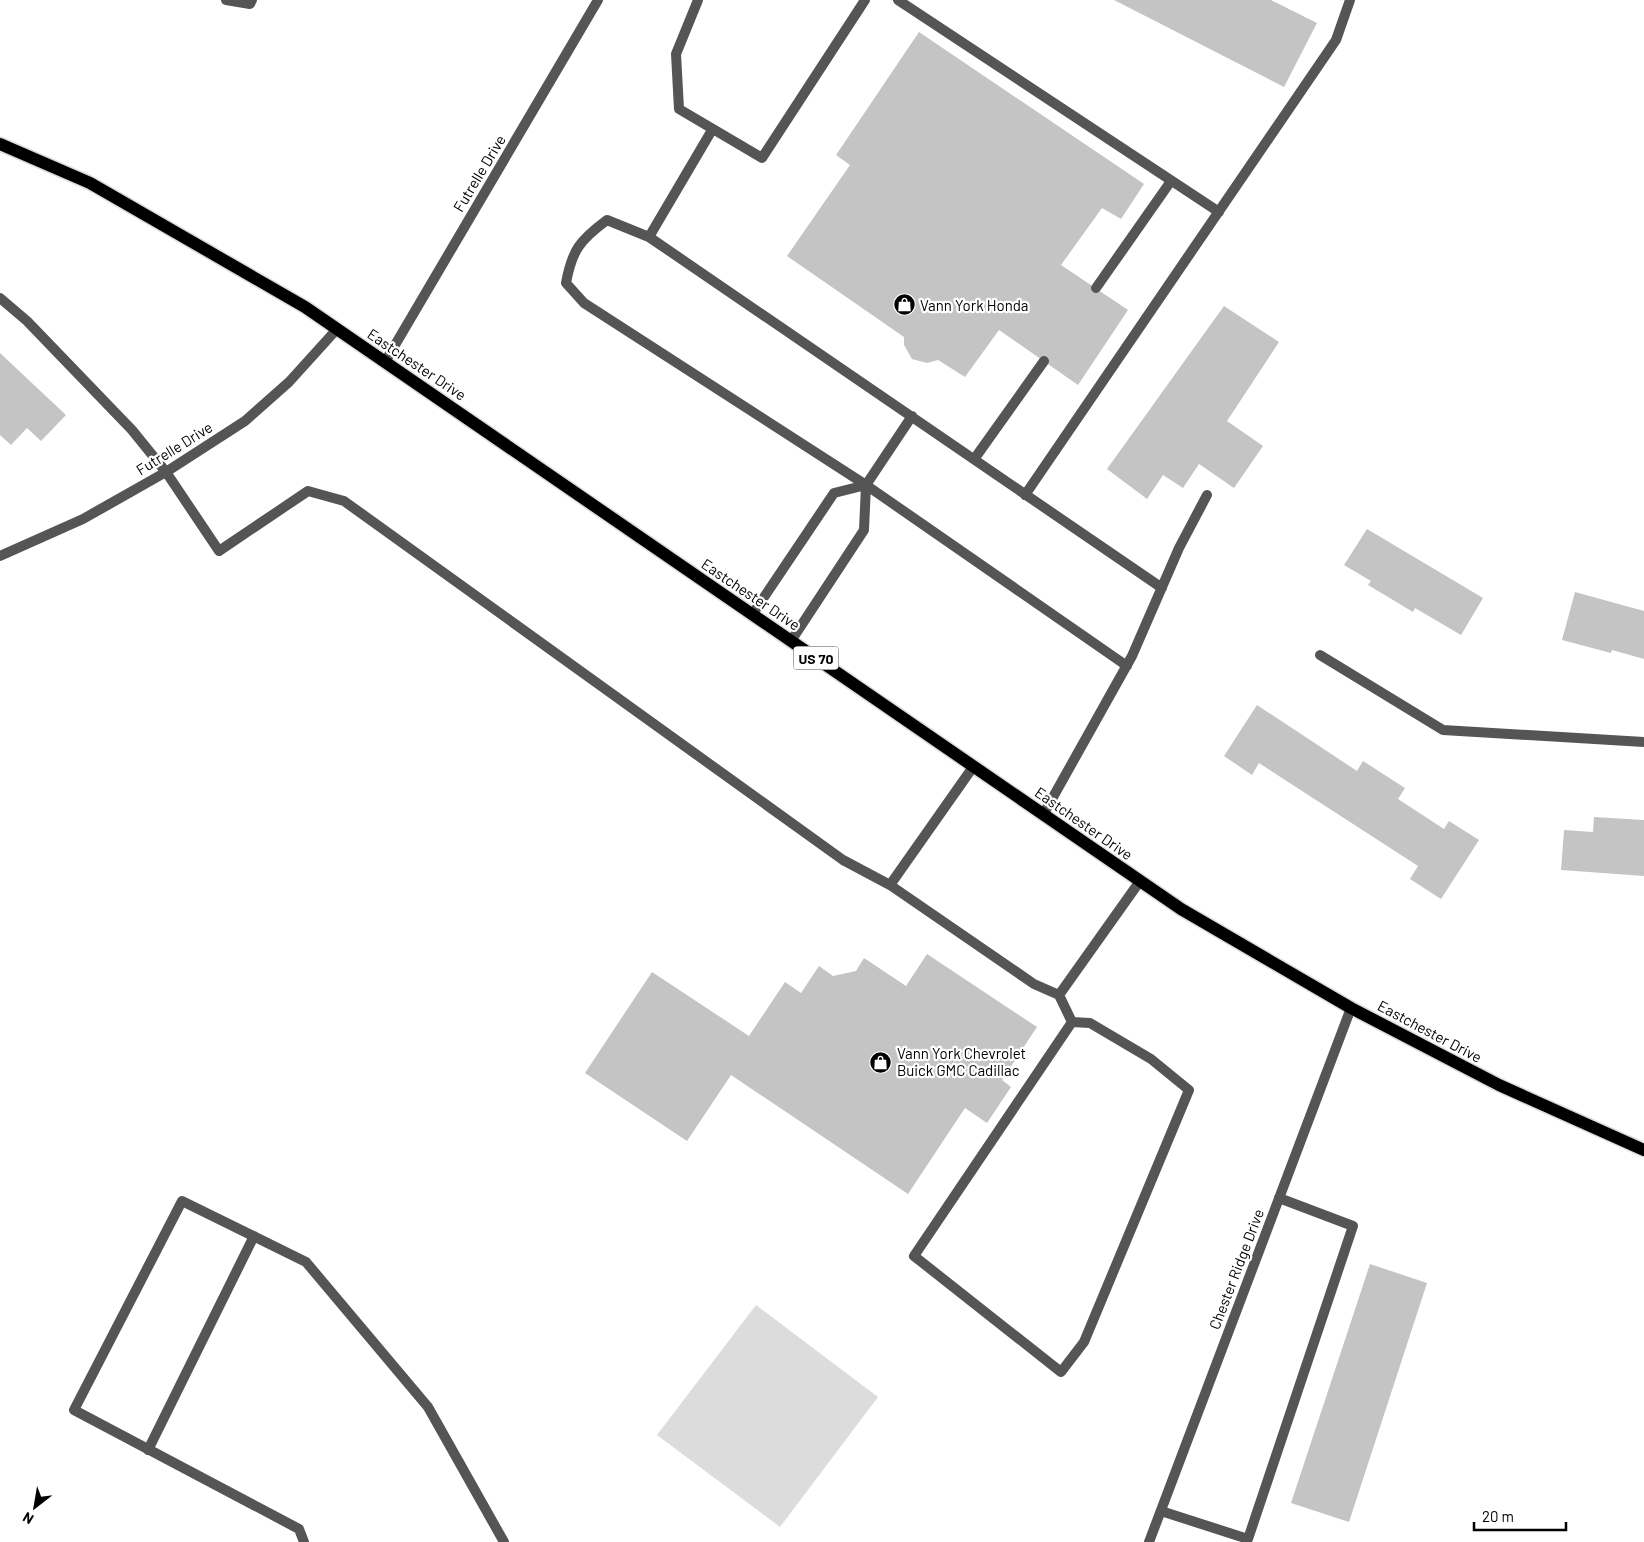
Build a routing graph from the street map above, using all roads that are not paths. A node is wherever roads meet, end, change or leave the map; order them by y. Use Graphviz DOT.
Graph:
graph roads {
  1 [pos="226,0"];
  2 [pos="252,0"];
  3 [pos="598,0"];
  4 [pos="698,0"];
  5 [pos="865,0"];
  6 [pos="898,0"];
  7 [pos="1350,0"];
  8 [pos="712,130"];
  9 [pos="0,144"];
  10 [pos="1171,181"];
  11 [pos="1219,212"];
  12 [pos="649,237"];
  13 [pos="1096,288"];
  14 [pos="0,298"];
  15 [pos="337,329"];
  16 [pos="1044,361"];
  17 [pos="385,362"];
  18 [pos="912,416"];
  19 [pos="974,458"];
  20 [pos="166,472"];
  21 [pos="866,486"];
  22 [pos="1025,495"];
  23 [pos="1207,496"];
  24 [pos="0,556"];
  25 [pos="1162,588"];
  26 [pos="752,615"];
  27 [pos="791,641"];
  28 [pos="1320,656"];
  29 [pos="1127,666"];
  30 [pos="1644,742"];
  31 [pos="973,767"];
  32 [pos="1043,815"];
  33 [pos="1140,881"];
  34 [pos="890,885"];
  35 [pos="1059,995"];
  36 [pos="1351,1008"];
  37 [pos="1072,1022"];
  38 [pos="1644,1150"];
  39 [pos="1279,1198"];
  40 [pos="254,1236"];
  41 [pos="148,1450"];
  42 [pos="1161,1510"];
  43 [pos="304,1542"];
  44 [pos="504,1542"];
  45 [pos="1149,1542"];
  1 -- 2 [label="street"];
  3 -- 17 [label="street, Futrelle Drive"];
  4 -- 8 [label="street"];
  5 -- 8 [label="street"];
  6 -- 10 [label="street"];
  7 -- 11 [label="street"];
  8 -- 12 [label="street"];
  9 -- 15 [label="main road, Eastchester Drive / US 70"];
  10 -- 11 [label="street"];
  10 -- 13 [label="street"];
  11 -- 22 [label="street"];
  12 -- 18 [label="street"];
  12 -- 21 [label="street"];
  14 -- 20 [label="street"];
  15 -- 17 [label="main road, Eastchester Drive / US 70"];
  15 -- 20 [label="street, Futrelle Drive"];
  16 -- 19 [label="street"];
  17 -- 26 [label="main road, Eastchester Drive / US 70"];
  18 -- 19 [label="street"];
  18 -- 21 [label="street"];
  19 -- 22 [label="street"];
  20 -- 24 [label="street, Futrelle Drive"];
  20 -- 34 [label="street"];
  21 -- 26 [label="street"];
  21 -- 27 [label="street"];
  21 -- 29 [label="street"];
  22 -- 25 [label="street"];
  23 -- 25 [label="street"];
  25 -- 29 [label="street"];
  26 -- 27 [label="main road, Eastchester Drive / US 70"];
  27 -- 31 [label="main road, Eastchester Drive / US 70"];
  28 -- 30 [label="street"];
  29 -- 32 [label="street"];
  31 -- 32 [label="main road, Eastchester Drive / US 70"];
  31 -- 34 [label="street"];
  32 -- 33 [label="main road, Eastchester Drive / US 70"];
  33 -- 35 [label="street"];
  33 -- 36 [label="main road, Eastchester Drive / US 70"];
  34 -- 35 [label="street"];
  35 -- 37 [label="street"];
  36 -- 38 [label="main road, Eastchester Drive / US 70"];
  36 -- 39 [label="street, Chester Ridge Drive"];
  37 -- 37 [label="street"];
  39 -- 42 [label="street, Chester Ridge Drive"];
  39 -- 42 [label="street"];
  40 -- 41 [label="street"];
  40 -- 41 [label="street"];
  40 -- 44 [label="street"];
  41 -- 43 [label="street"];
  42 -- 45 [label="street, Chester Ridge Drive"];
}
